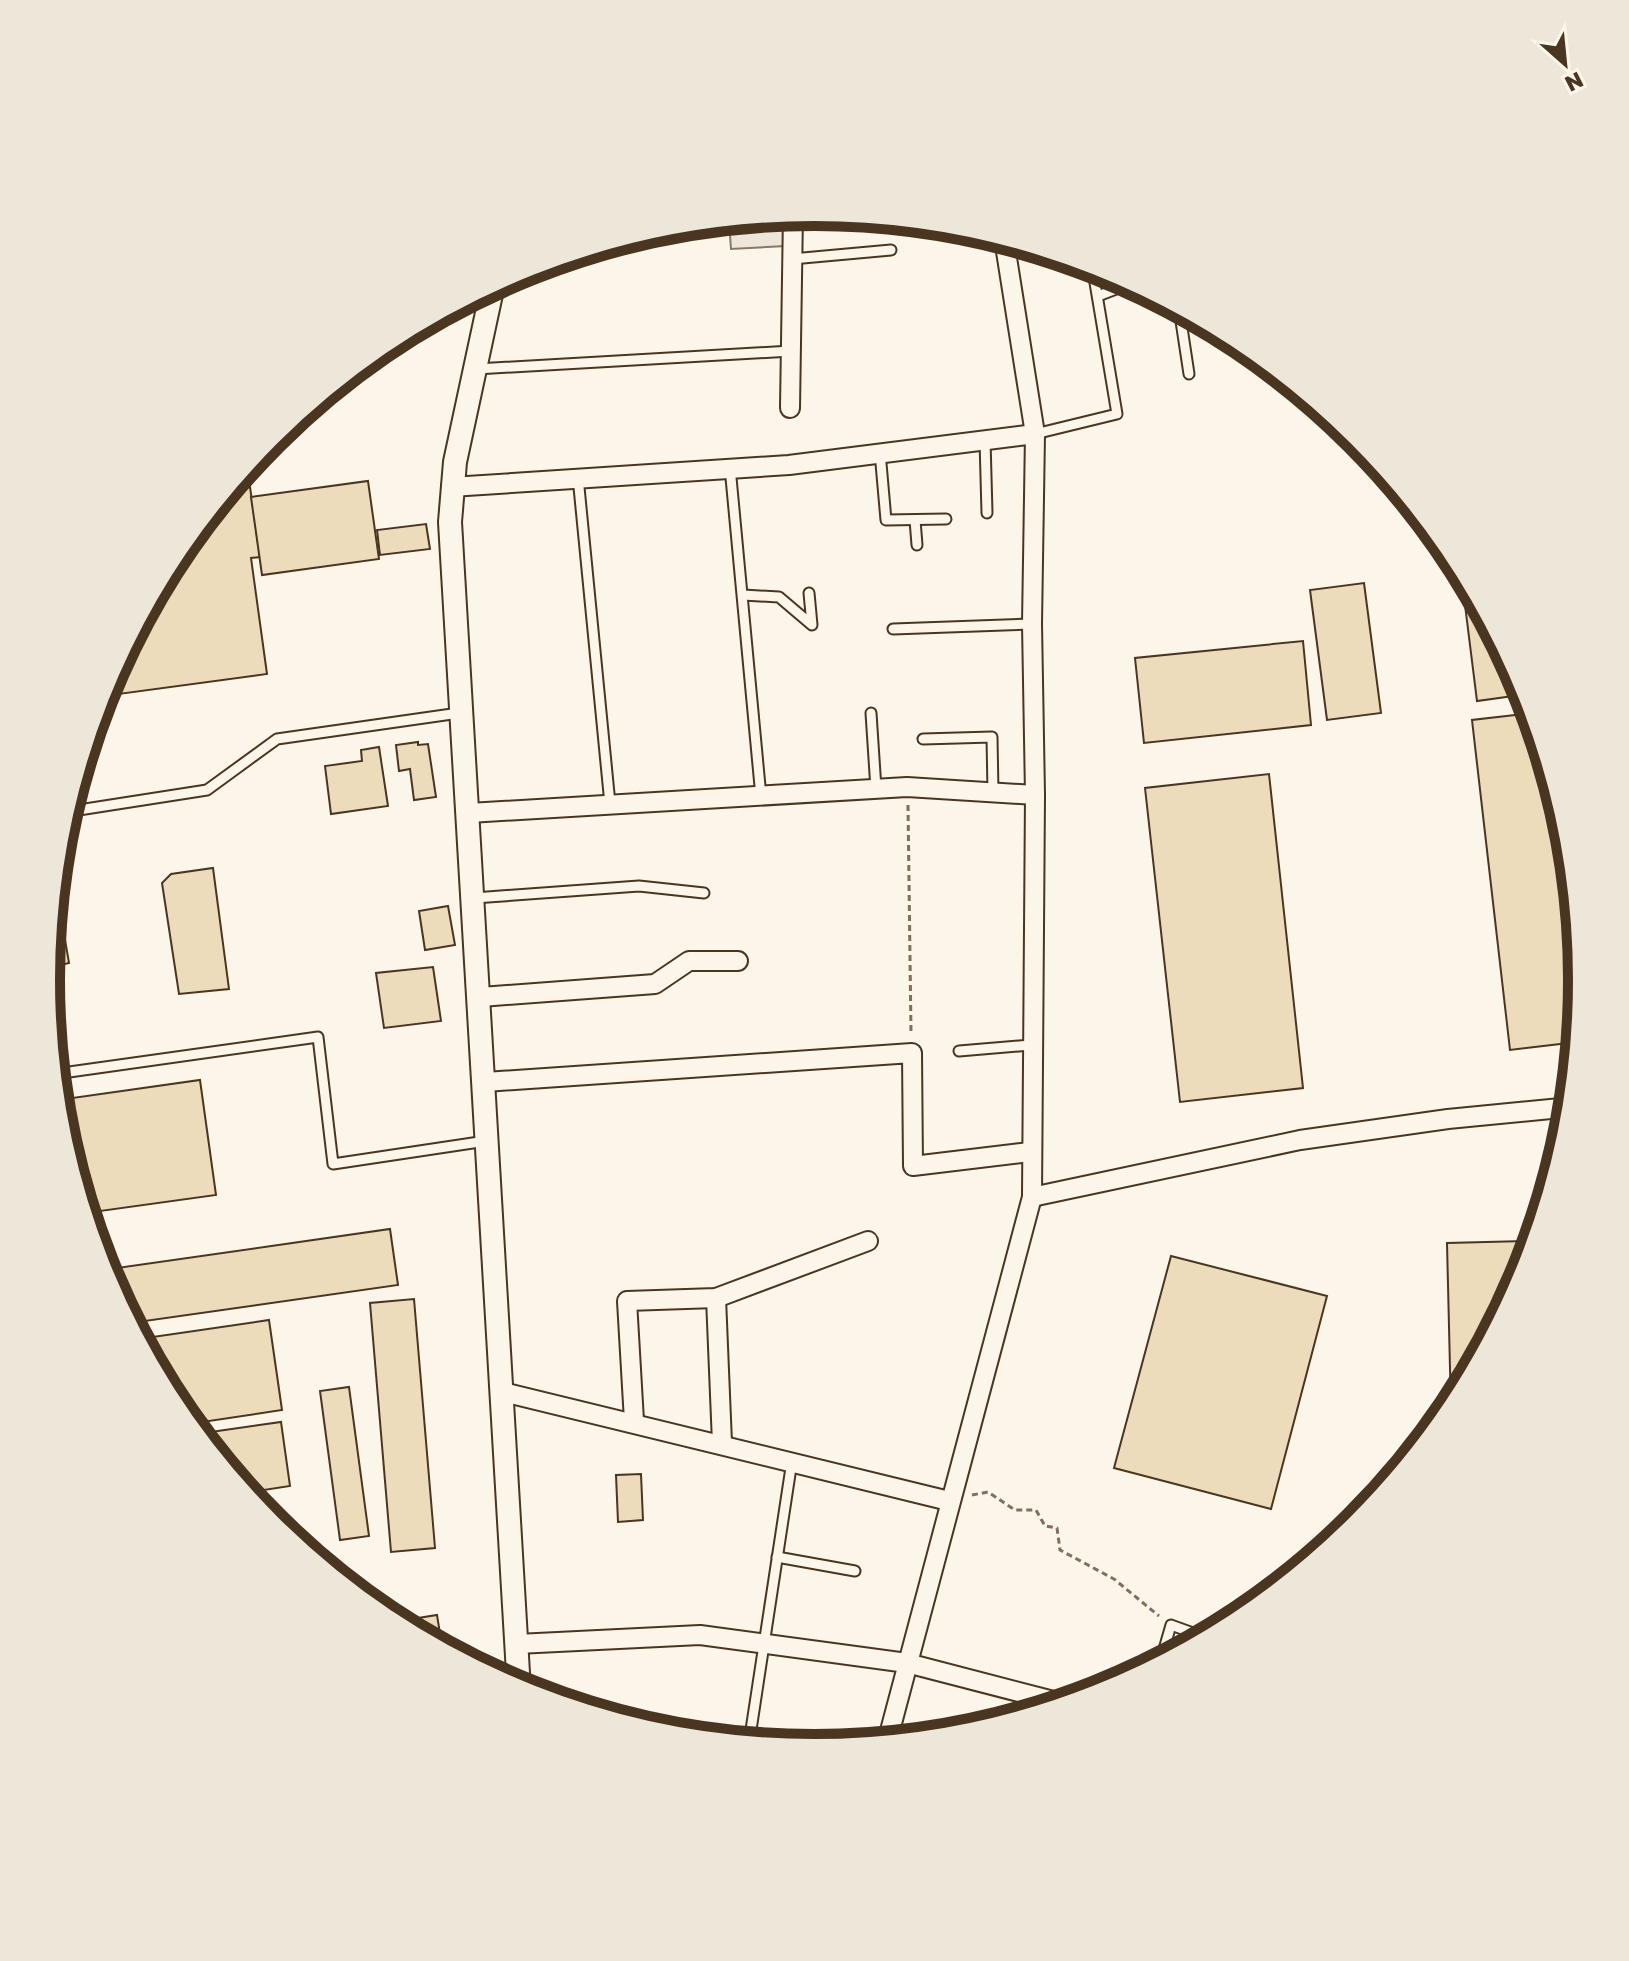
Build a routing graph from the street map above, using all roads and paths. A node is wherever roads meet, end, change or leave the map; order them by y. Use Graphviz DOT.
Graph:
graph roads {
  1 [pos="793,227"];
  2 [pos="891,250"];
  3 [pos="1005,251"];
  4 [pos="792,259"];
  5 [pos="1095,280"];
  6 [pos="1116,289"];
  7 [pos="1098,296"];
  8 [pos="490,300"];
  9 [pos="1181,321"];
  10 [pos="791,351"];
  11 [pos="476,369"];
  12 [pos="1189,374"];
  13 [pos="790,408"];
  14 [pos="1035,434"];
  15 [pos="985,440"];
  16 [pos="880,452"];
  17 [pos="730,467"];
  18 [pos="578,477"];
  19 [pos="451,487"];
  20 [pos="987,513"];
  21 [pos="946,519"];
  22 [pos="915,520"];
  23 [pos="917,545"];
  24 [pos="809,593"];
  25 [pos="743,595"];
  26 [pos="1032,624"];
  27 [pos="893,629"];
  28 [pos="461,713"];
  29 [pos="871,713"];
  30 [pos="923,739"];
  31 [pos="907,787"];
  32 [pos="876,789"];
  33 [pos="993,792"];
  34 [pos="1035,795"];
  35 [pos="761,797"];
  36 [pos="610,805"];
  37 [pos="80,810"];
  38 [pos="469,813"];
  39 [pos="704,893"];
  40 [pos="474,898"];
  41 [pos="738,961"];
  42 [pos="481,997"];
  43 [pos="1031,1045"];
  44 [pos="959,1051"];
  45 [pos="912,1053"];
  46 [pos="65,1073"];
  47 [pos="485,1082"];
  48 [pos="1558,1108"];
  49 [pos="489,1140"];
  50 [pos="1030,1152"];
  51 [pos="1032,1197"];
  52 [pos="868,1241"];
  53 [pos="716,1298"];
  54 [pos="503,1392"];
  55 [pos="634,1421"];
  56 [pos="722,1443"];
  57 [pos="792,1461"];
  58 [pos="949,1501"];
  59 [pos="777,1557"];
  60 [pos="855,1571"];
  61 [pos="1171,1625"];
  62 [pos="1193,1633"];
  63 [pos="763,1643"];
  64 [pos="517,1644"];
  65 [pos="1164,1649"];
  66 [pos="907,1663"];
  67 [pos="518,1674"];
  68 [pos="1045,1699"];
  69 [pos="890,1731"];
  70 [pos="751,1732"];
  1 -- 4 [label="street"];
  2 -- 4 [label="lane"];
  3 -- 14 [label="street"];
  4 -- 10 [label="street"];
  5 -- 7 [label="lane"];
  6 -- 7 [label="lane"];
  7 -- 14 [label="lane"];
  8 -- 11 [label="street"];
  9 -- 12 [label="lane"];
  10 -- 11 [label="lane"];
  10 -- 13 [label="street"];
  11 -- 19 [label="street"];
  14 -- 15 [label="street"];
  14 -- 26 [label="street"];
  15 -- 16 [label="street"];
  15 -- 20 [label="lane"];
  16 -- 17 [label="street"];
  16 -- 22 [label="lane"];
  17 -- 18 [label="street"];
  17 -- 25 [label="lane"];
  18 -- 19 [label="street"];
  18 -- 36 [label="lane"];
  19 -- 28 [label="street"];
  21 -- 22 [label="lane"];
  22 -- 23 [label="lane"];
  24 -- 25 [label="lane"];
  25 -- 35 [label="lane"];
  26 -- 27 [label="lane"];
  26 -- 34 [label="street"];
  28 -- 37 [label="lane"];
  28 -- 38 [label="street"];
  29 -- 32 [label="lane"];
  30 -- 33 [label="lane"];
  31 -- 32 [label="street"];
  31 -- 33 [label="street"];
  31 -- 45 [label="path"];
  32 -- 35 [label="street"];
  33 -- 34 [label="street"];
  34 -- 43 [label="street"];
  35 -- 36 [label="street"];
  36 -- 38 [label="street"];
  38 -- 40 [label="street"];
  39 -- 40 [label="lane"];
  40 -- 42 [label="street"];
  41 -- 42 [label="street"];
  42 -- 47 [label="street"];
  43 -- 44 [label="lane"];
  43 -- 50 [label="street"];
  45 -- 47 [label="street"];
  45 -- 50 [label="street"];
  46 -- 49 [label="lane"];
  47 -- 49 [label="street"];
  48 -- 51 [label="street"];
  49 -- 54 [label="street"];
  50 -- 51 [label="street"];
  51 -- 58 [label="street"];
  52 -- 53 [label="street"];
  53 -- 55 [label="street"];
  53 -- 56 [label="street"];
  54 -- 55 [label="street"];
  54 -- 64 [label="street"];
  55 -- 56 [label="street"];
  56 -- 57 [label="street"];
  57 -- 58 [label="street"];
  57 -- 59 [label="lane"];
  58 -- 61 [label="path"];
  58 -- 66 [label="street"];
  59 -- 60 [label="lane"];
  59 -- 63 [label="lane"];
  61 -- 62 [label="lane"];
  61 -- 65 [label="lane"];
  63 -- 64 [label="street"];
  63 -- 66 [label="street"];
  63 -- 70 [label="lane"];
  64 -- 67 [label="street"];
  66 -- 68 [label="street"];
  66 -- 69 [label="street"];
}
